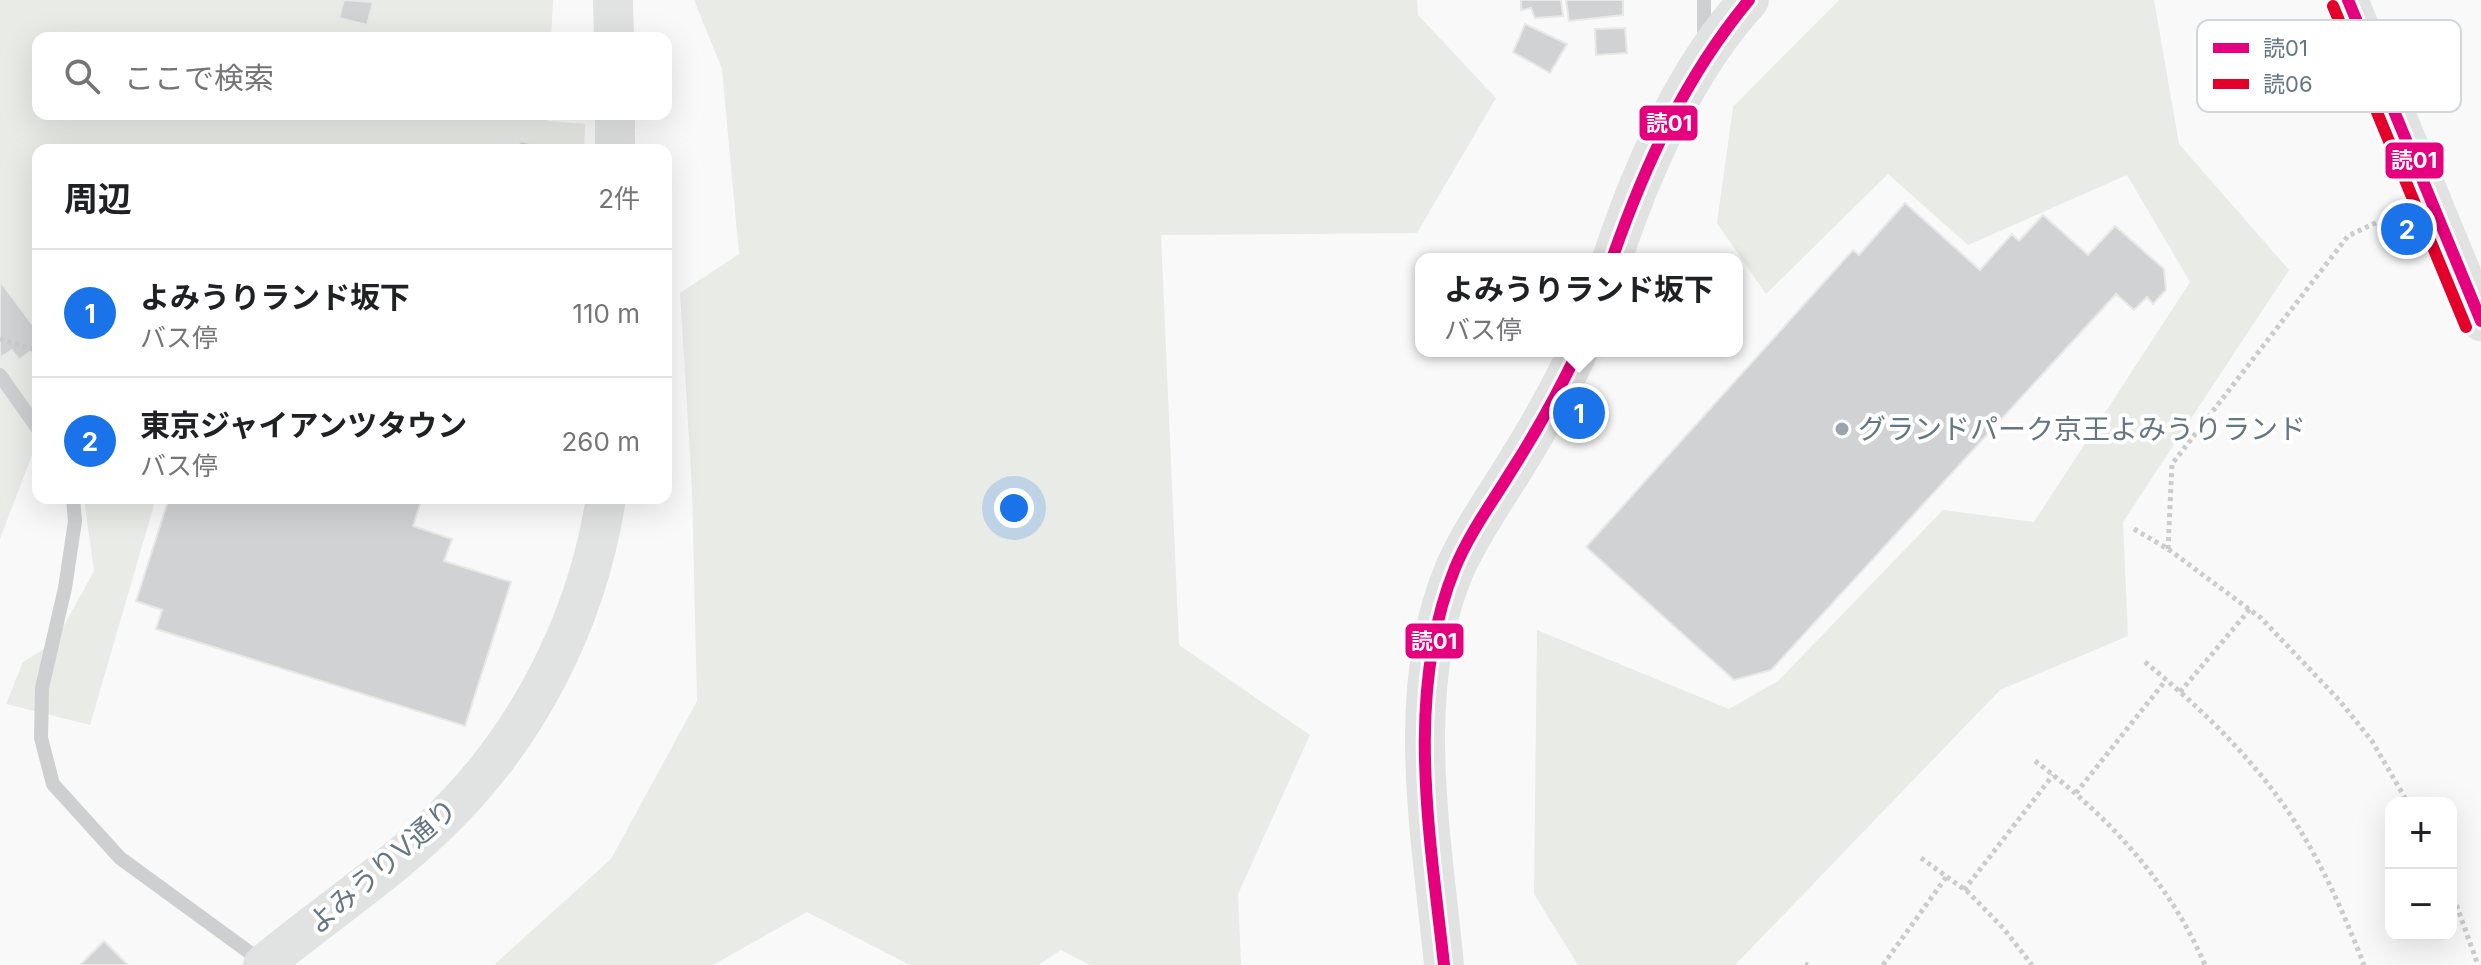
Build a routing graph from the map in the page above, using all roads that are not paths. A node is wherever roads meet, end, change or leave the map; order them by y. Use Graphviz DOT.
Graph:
graph roads {
  1 [pos="613,0"];
  2 [pos="1704,0"];
  3 [pos="1749,0"];
  4 [pos="2348,0"];
  5 [pos="2356,20"];
  6 [pos="614,32"];
  7 [pos="1704,56"];
  8 [pos="2394,112"];
  9 [pos="615,120"];
  10 [pos="615,144"];
  11 [pos="1614,253"];
  12 [pos="2481,321"];
  13 [pos="1575,357"];
  14 [pos="0,375"];
  15 [pos="32,420"];
  16 [pos="74,504"];
  17 [pos="605,504"];
  18 [pos="264,964"];
  19 [pos="1444,965"];
  1 -- 6 [label="main road"];
  2 -- 7 [label="lane"];
  3 -- 7 [label="main road"];
  4 -- 5 [label="main road"];
  7 -- 11 [label="main road"];
  8 -- 12 [label="main road"];
  9 -- 10 [label="main road"];
  13 -- 19 [label="main road"];
  14 -- 15 [label="lane"];
  16 -- 18 [label="lane"];
  17 -- 18 [label="main road, よみうりV通り"];
}
